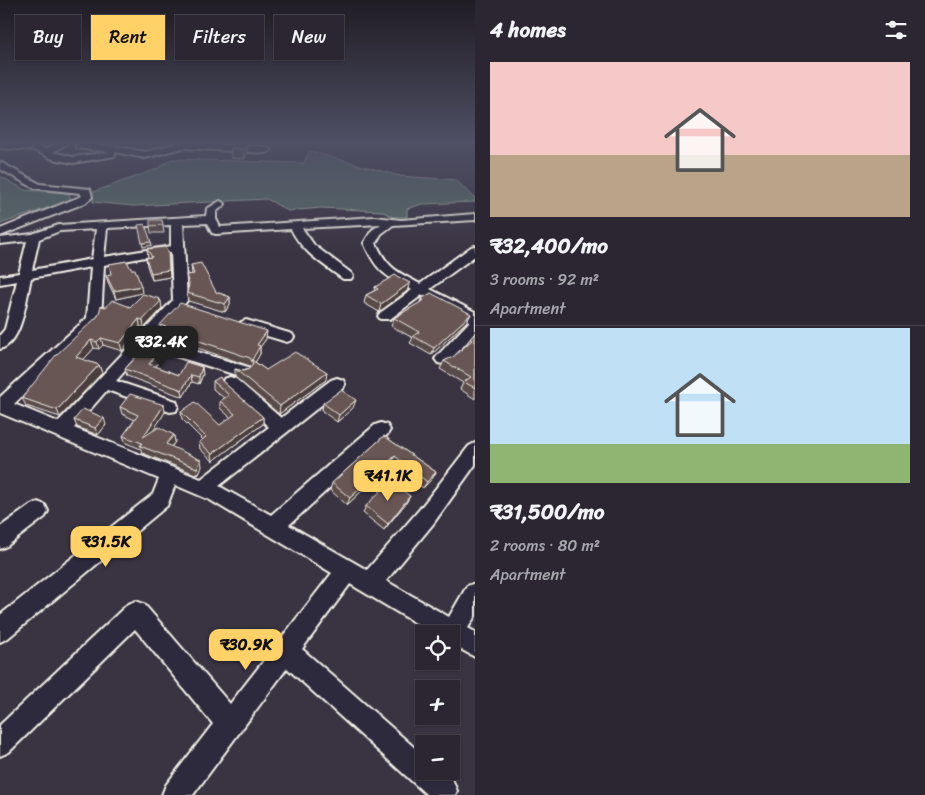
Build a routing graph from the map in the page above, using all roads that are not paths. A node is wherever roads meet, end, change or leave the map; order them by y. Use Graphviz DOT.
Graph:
graph roads {
  1 [pos="24,179"];
  2 [pos="220,204"];
  3 [pos="475,217"];
  4 [pos="211,219"];
  5 [pos="177,221"];
  6 [pos="391,222"];
  7 [pos="102,225"];
  8 [pos="295,225"];
  9 [pos="0,233"];
  10 [pos="34,237"];
  11 [pos="0,241"];
  12 [pos="176,247"];
  13 [pos="475,250"];
  14 [pos="98,260"];
  15 [pos="26,275"];
  16 [pos="347,276"];
  17 [pos="0,280"];
  18 [pos="419,290"];
  19 [pos="178,304"];
  20 [pos="196,310"];
  21 [pos="385,316"];
  22 [pos="475,318"];
  23 [pos="232,321"];
  24 [pos="475,324"];
  25 [pos="287,337"];
  26 [pos="144,341"];
  27 [pos="0,344"];
  28 [pos="443,359"];
  29 [pos="243,371"];
  30 [pos="105,383"];
  31 [pos="230,383"];
  32 [pos="337,384"];
  33 [pos="1,406"];
  34 [pos="170,406"];
  35 [pos="281,428"];
  36 [pos="61,430"];
  37 [pos="381,430"];
  38 [pos="473,460"];
  39 [pos="170,474"];
  40 [pos="203,488"];
  41 [pos="38,511"];
  42 [pos="273,526"];
  43 [pos="0,539"];
  44 [pos="348,570"];
  45 [pos="370,583"];
  46 [pos="475,594"];
  47 [pos="441,625"];
  48 [pos="457,625"];
  49 [pos="0,630"];
  50 [pos="460,636"];
  51 [pos="475,645"];
  52 [pos="286,651"];
  53 [pos="230,724"];
  54 [pos="0,743"];
  55 [pos="443,790"];
  56 [pos="176,795"];
  1 -- 9 [label="street"];
  2 -- 4 [label="street"];
  3 -- 6 [label="street"];
  4 -- 5 [label="street"];
  4 -- 8 [label="street"];
  5 -- 7 [label="street"];
  5 -- 12 [label="street"];
  6 -- 8 [label="street"];
  6 -- 18 [label="street"];
  7 -- 10 [label="street"];
  7 -- 14 [label="street"];
  8 -- 16 [label="street"];
  10 -- 11 [label="street"];
  10 -- 15 [label="street"];
  12 -- 14 [label="street"];
  12 -- 19 [label="street"];
  13 -- 18 [label="street"];
  14 -- 15 [label="street"];
  14 -- 33 [label="street"];
  15 -- 17 [label="street"];
  15 -- 27 [label="street"];
  18 -- 21 [label="street"];
  18 -- 22 [label="street"];
  19 -- 20 [label="street"];
  19 -- 26 [label="street"];
  23 -- 25 [label="street"];
  24 -- 28 [label="street"];
  26 -- 29 [label="street"];
  26 -- 30 [label="street"];
  30 -- 34 [label="street"];
  30 -- 36 [label="street"];
  31 -- 35 [label="street"];
  32 -- 35 [label="street"];
  33 -- 36 [label="street"];
  35 -- 40 [label="street"];
  36 -- 39 [label="street"];
  37 -- 42 [label="street"];
  38 -- 45 [label="street"];
  39 -- 40 [label="street"];
  39 -- 49 [label="street"];
  40 -- 42 [label="street"];
  41 -- 43 [label="street"];
  42 -- 44 [label="street"];
  44 -- 45 [label="street"];
  44 -- 52 [label="street"];
  45 -- 47 [label="street"];
  46 -- 48 [label="street"];
  50 -- 51 [label="street"];
  52 -- 53 [label="street"];
  52 -- 55 [label="street"];
  53 -- 54 [label="street"];
  53 -- 56 [label="street"];
}
